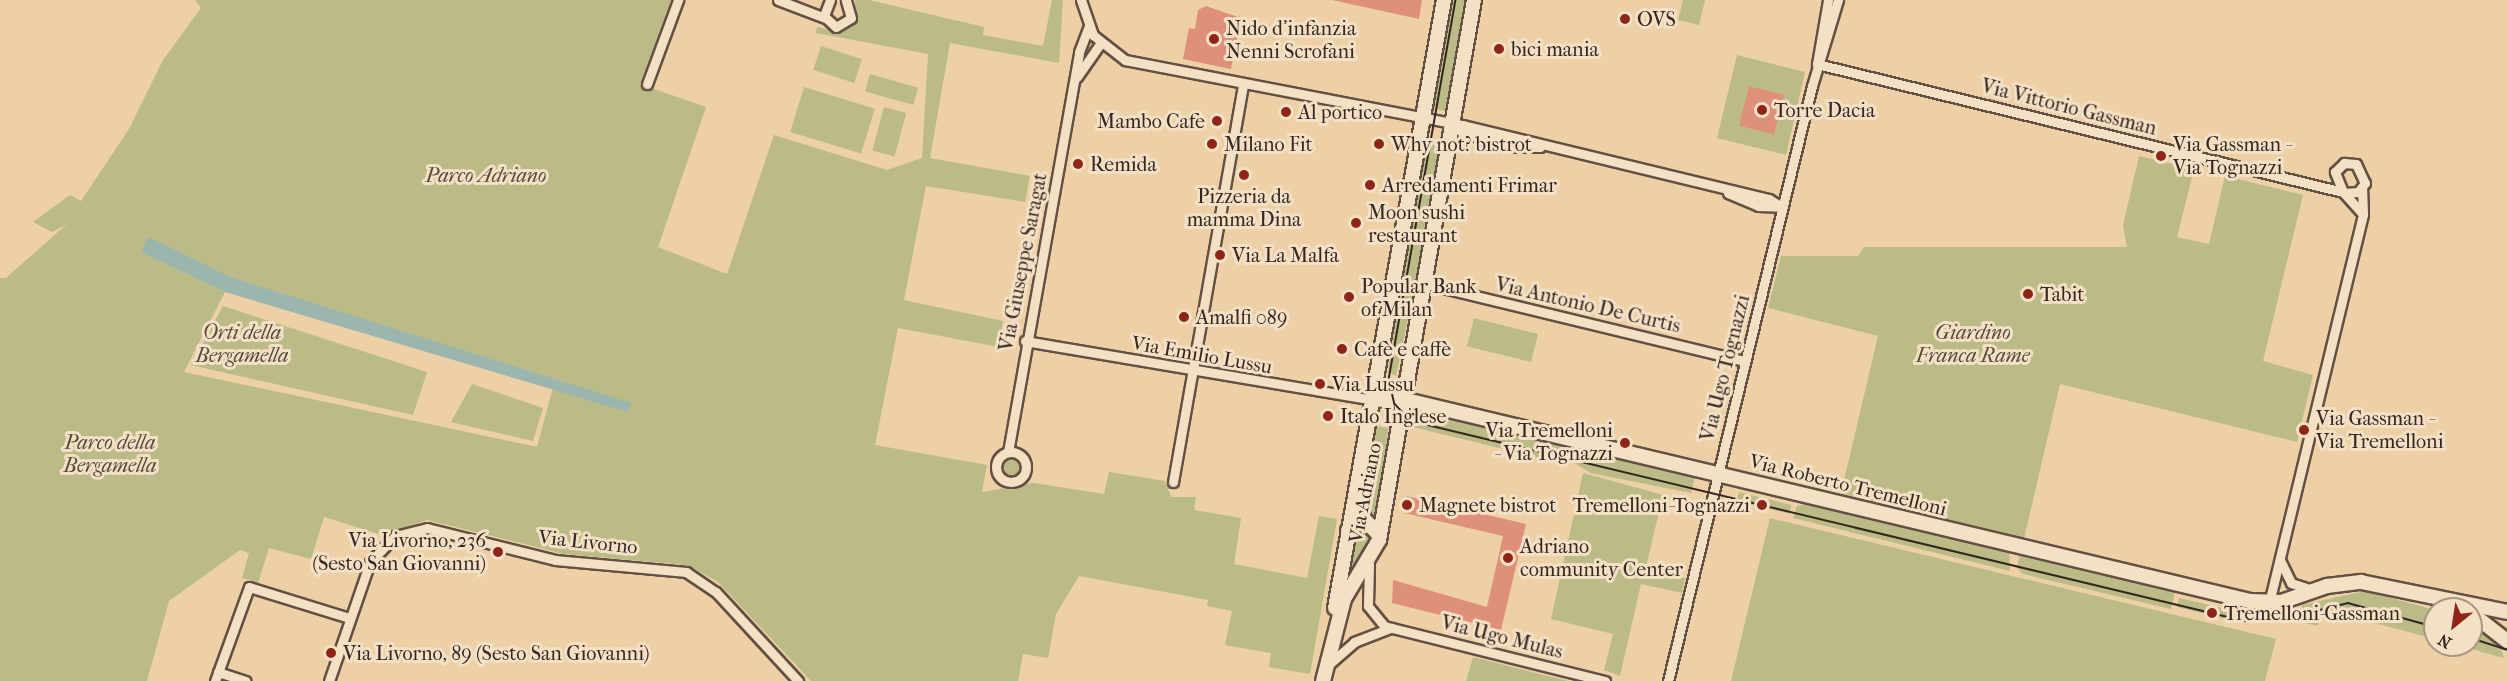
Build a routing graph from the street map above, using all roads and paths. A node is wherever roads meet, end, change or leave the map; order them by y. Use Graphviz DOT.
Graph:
graph roads {
  1 [pos="678,0"];
  2 [pos="778,0"];
  3 [pos="846,0"];
  4 [pos="1081,0"];
  5 [pos="1444,0"];
  6 [pos="1474,0"];
  7 [pos="1828,0"];
  8 [pos="1838,0"];
  9 [pos="827,3"];
  10 [pos="802,8"];
  11 [pos="825,18"];
  12 [pos="1089,28"];
  13 [pos="1100,44"];
  14 [pos="1818,64"];
  15 [pos="1076,79"];
  16 [pos="647,84"];
  17 [pos="1243,84"];
  18 [pos="1422,118"];
  19 [pos="1451,124"];
  20 [pos="2334,178"];
  21 [pos="2313,185"];
  22 [pos="2362,188"];
  23 [pos="2343,192"];
  24 [pos="1782,207"];
  25 [pos="2363,214"];
  26 [pos="1422,284"];
  27 [pos="1025,341"];
  28 [pos="1745,361"];
  29 [pos="1192,370"];
  30 [pos="1402,399"];
  31 [pos="1373,400"];
  32 [pos="1008,452"];
  33 [pos="1718,474"];
  34 [pos="1173,482"];
  35 [pos="1347,534"];
  36 [pos="1380,536"];
  37 [pos="2279,557"];
  38 [pos="1369,564"];
  39 [pos="2398,587"];
  40 [pos="2312,590"];
  41 [pos="2424,597"];
  42 [pos="2269,603"];
  43 [pos="2507,612"];
  44 [pos="349,618"];
  45 [pos="2483,619"];
  46 [pos="1391,628"];
  47 [pos="1334,629"];
  48 [pos="2507,641"];
  49 [pos="1326,666"];
  50 [pos="217,677"];
  51 [pos="246,681"];
  52 [pos="329,681"];
  53 [pos="798,681"];
  54 [pos="1323,681"];
  55 [pos="1605,681"];
  56 [pos="1668,681"];
  1 -- 16 [label="street"];
  2 -- 10 [label="street"];
  3 -- 11 [label="street"];
  4 -- 12 [label="street"];
  5 -- 18 [label="street, Via Adriano"];
  6 -- 19 [label="street, Via Adriano"];
  7 -- 14 [label="street, Via Ugo Tognazzi"];
  8 -- 14 [label="street, Via Ugo Tognazzi"];
  9 -- 10 [label="street"];
  9 -- 11 [label="street"];
  10 -- 11 [label="street"];
  12 -- 13 [label="street"];
  12 -- 15 [label="street, Via Giuseppe Saragat"];
  13 -- 15 [label="street, Via Giuseppe Saragat"];
  13 -- 17 [label="street"];
  14 -- 21 [label="street, Via Vittorio Gassman"];
  14 -- 24 [label="street, Via Ugo Tognazzi"];
  15 -- 27 [label="street, Via Giuseppe Saragat"];
  17 -- 18 [label="street"];
  17 -- 29 [label="street"];
  18 -- 19 [label="street"];
  18 -- 31 [label="street, Via Adriano"];
  19 -- 24 [label="street"];
  19 -- 26 [label="street, Via Adriano"];
  20 -- 21 [label="street"];
  20 -- 22 [label="street"];
  20 -- 23 [label="street"];
  21 -- 23 [label="street, Via Vittorio Gassman"];
  22 -- 23 [label="street, Via Vittorio Gassman"];
  22 -- 25 [label="street"];
  23 -- 25 [label="street"];
  24 -- 28 [label="street, Via Ugo Tognazzi"];
  25 -- 37 [label="street"];
  26 -- 28 [label="street, Via Antonio De Curtis"];
  26 -- 30 [label="street, Via Adriano"];
  27 -- 29 [label="street, Via Emilio Lussu"];
  27 -- 32 [label="street, Via Giuseppe Saragat"];
  28 -- 33 [label="street, Via Ugo Tognazzi"];
  29 -- 31 [label="street, Via Emilio Lussu"];
  29 -- 34 [label="street"];
  30 -- 31 [label="street, Via Roberto Tremelloni"];
  30 -- 33 [label="street, Via Roberto Tremelloni"];
  30 -- 36 [label="street, Via Adriano"];
  31 -- 35 [label="street, Via Adriano"];
  33 -- 42 [label="street, Via Roberto Tremelloni"];
  33 -- 56 [label="street, Via Ugo Tognazzi"];
  35 -- 36 [label="street"];
  35 -- 47 [label="street, Via Adriano"];
  36 -- 38 [label="street, Via Adriano"];
  37 -- 40 [label="street"];
  37 -- 42 [label="street"];
  38 -- 46 [label="street, Via Ugo Mulas"];
  38 -- 47 [label="street, Via Adriano"];
  39 -- 40 [label="street, Via Roberto Tremelloni"];
  39 -- 41 [label="street"];
  39 -- 43 [label="street, Via Roberto Tremelloni"];
  40 -- 42 [label="street, Via Roberto Tremelloni"];
  44 -- 50 [label="street"];
  44 -- 52 [label="street, Via Livorno"];
  44 -- 53 [label="street, Via Livorno"];
  45 -- 48 [label="street"];
  46 -- 49 [label="street"];
  46 -- 55 [label="street, Via Ugo Mulas"];
  47 -- 49 [label="street, Via Adriano"];
  49 -- 54 [label="street, Via Adriano"];
  50 -- 51 [label="street"];
}
